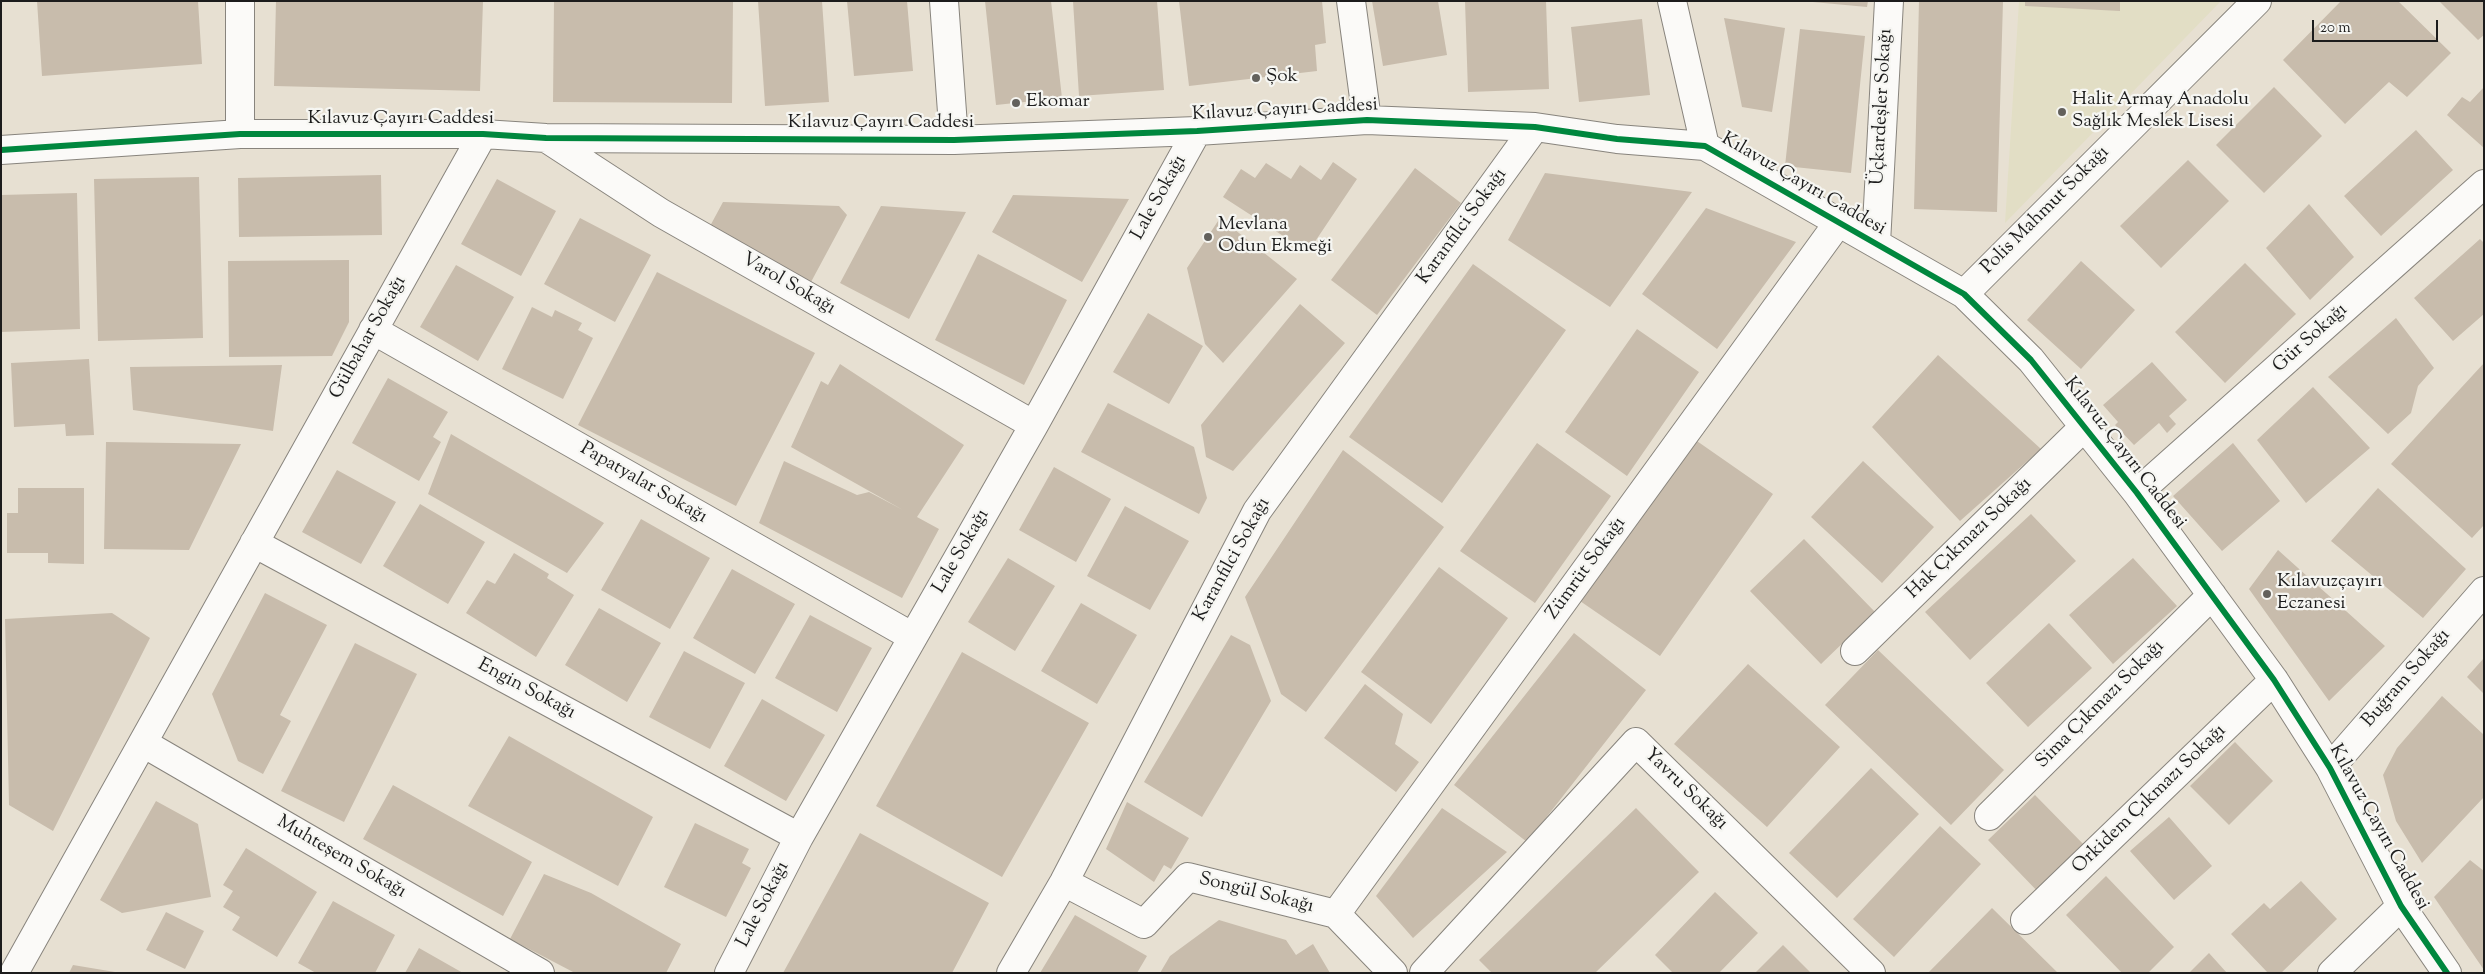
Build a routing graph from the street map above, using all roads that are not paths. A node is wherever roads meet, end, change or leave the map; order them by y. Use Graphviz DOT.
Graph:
graph roads {
  1 [pos="240,1"];
  2 [pos="944,1"];
  3 [pos="1351,1"];
  4 [pos="1672,1"];
  5 [pos="1890,1"];
  6 [pos="2257,1"];
  7 [pos="1367,120"];
  8 [pos="1535,127"];
  9 [pos="1197,131"];
  10 [pos="240,134"];
  11 [pos="483,134"];
  12 [pos="546,138"];
  13 [pos="954,140"];
  14 [pos="1705,146"];
  15 [pos="1,150"];
  16 [pos="2484,184"];
  17 [pos="1838,223"];
  18 [pos="1876,244"];
  19 [pos="1964,294"];
  20 [pos="374,330"];
  21 [pos="1034,425"];
  22 [pos="2085,426"];
  23 [pos="2137,493"];
  24 [pos="254,543"];
  25 [pos="2484,591"];
  26 [pos="2212,595"];
  27 [pos="913,637"];
  28 [pos="1855,651"];
  29 [pos="2274,680"];
  30 [pos="143,743"];
  31 [pos="2330,768"];
  32 [pos="1989,816"];
  33 [pos="799,837"];
  34 [pos="1064,882"];
  35 [pos="2400,906"];
  36 [pos="1336,914"];
  37 [pos="2025,920"];
  38 [pos="14,973"];
  39 [pos="540,973"];
  40 [pos="729,973"];
  41 [pos="1011,973"];
  42 [pos="1394,973"];
  43 [pos="1424,973"];
  44 [pos="1871,973"];
  45 [pos="2332,973"];
  46 [pos="2447,973"];
  1 -- 10 [label="street"];
  2 -- 13 [label="street"];
  3 -- 7 [label="street"];
  4 -- 14 [label="street"];
  5 -- 18 [label="street, Üçkardeşler Sokağı"];
  6 -- 19 [label="street, Polis Mahmut Sokağı"];
  7 -- 8 [label="street, Kılavuz Çayırı Caddesi"];
  7 -- 9 [label="street, Kılavuz Çayırı Caddesi"];
  8 -- 14 [label="street, Kılavuz Çayırı Caddesi"];
  8 -- 34 [label="street, Karanfilci Sokağı"];
  9 -- 13 [label="street, Kılavuz Çayırı Caddesi"];
  9 -- 21 [label="street, Lale Sokağı"];
  10 -- 11 [label="street, Kılavuz Çayırı Caddesi"];
  10 -- 15 [label="street, Kılavuz Çayırı Caddesi"];
  11 -- 12 [label="street, Kılavuz Çayırı Caddesi"];
  11 -- 20 [label="street, Gülbahar Sokağı"];
  12 -- 13 [label="street, Kılavuz Çayırı Caddesi"];
  12 -- 21 [label="street, Varol Sokağı"];
  14 -- 17 [label="street, Kılavuz Çayırı Caddesi"];
  16 -- 23 [label="street, Gür Sokağı"];
  17 -- 18 [label="street, Kılavuz Çayırı Caddesi"];
  17 -- 36 [label="street, Zümrüt Sokağı"];
  18 -- 19 [label="street, Kılavuz Çayırı Caddesi"];
  19 -- 22 [label="street, Kılavuz Çayırı Caddesi"];
  20 -- 24 [label="street, Gülbahar Sokağı"];
  20 -- 27 [label="street, Papatyalar Sokağı"];
  21 -- 27 [label="street, Lale Sokağı"];
  22 -- 23 [label="street, Kılavuz Çayırı Caddesi"];
  22 -- 28 [label="street, Hak Çıkmazı Sokağı"];
  23 -- 26 [label="street, Kılavuz Çayırı Caddesi"];
  24 -- 30 [label="street"];
  24 -- 33 [label="street, Engin Sokağı"];
  25 -- 31 [label="street, Buğram Sokağı"];
  26 -- 29 [label="street, Kılavuz Çayırı Caddesi"];
  26 -- 32 [label="street, Sima Çıkmazı Sokağı"];
  27 -- 33 [label="street, Lale Sokağı"];
  29 -- 31 [label="street, Kılavuz Çayırı Caddesi"];
  29 -- 37 [label="street, Orkidem Çıkmazı Sokağı"];
  30 -- 38 [label="street"];
  30 -- 39 [label="street, Muhteşem Sokağı"];
  31 -- 35 [label="street, Kılavuz Çayırı Caddesi"];
  33 -- 40 [label="street, Lale Sokağı"];
  34 -- 36 [label="street, Songül Sokağı"];
  34 -- 41 [label="street, Karanfilci Sokağı"];
  35 -- 45 [label="street"];
  35 -- 46 [label="street, Kılavuz Çayırı Caddesi"];
  36 -- 42 [label="street, Songül Sokağı"];
  43 -- 44 [label="street, Yavru Sokağı"];
}
